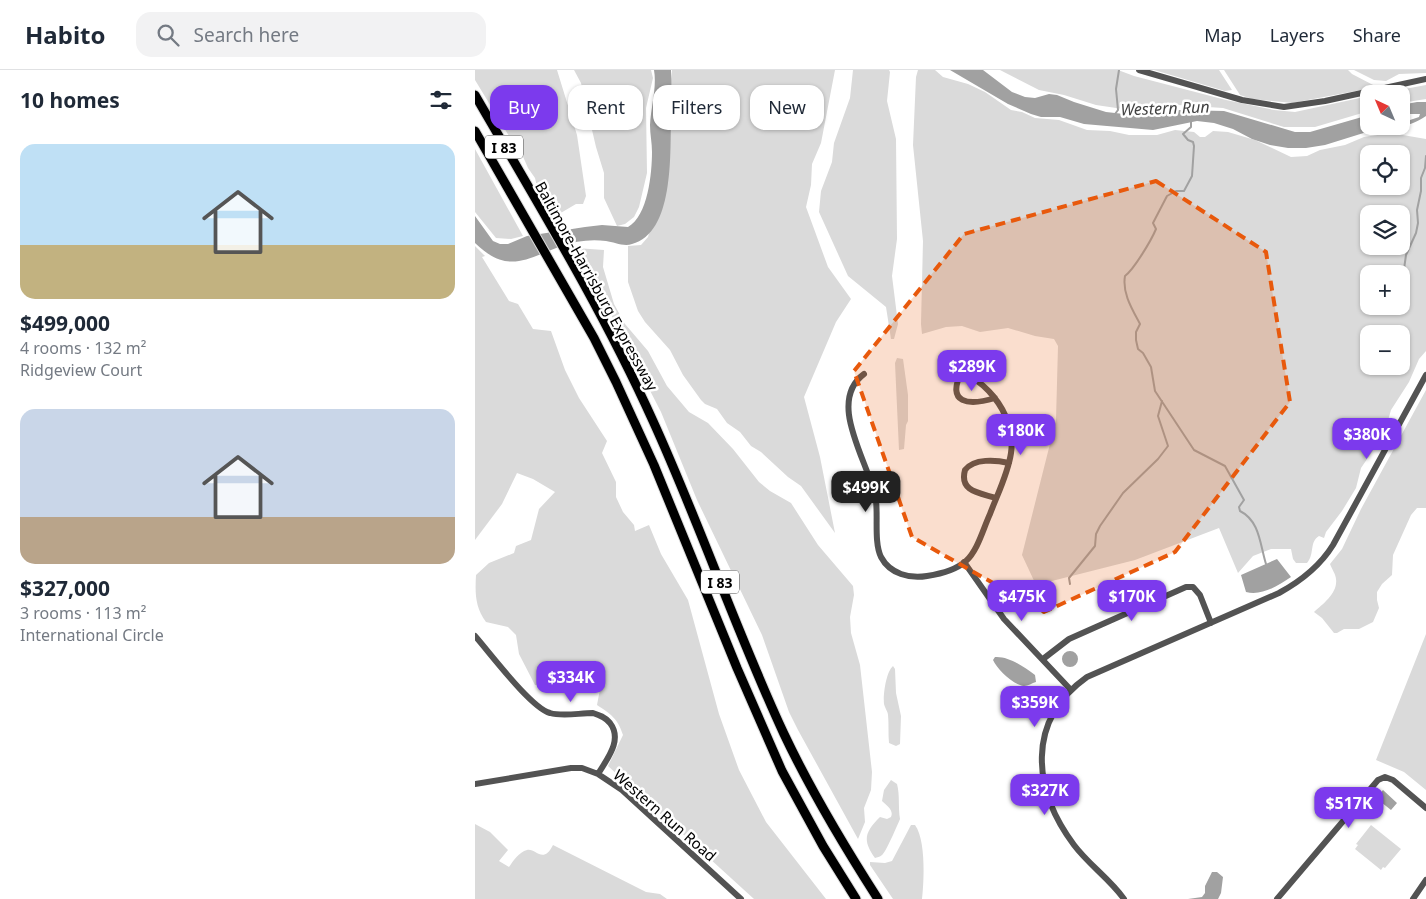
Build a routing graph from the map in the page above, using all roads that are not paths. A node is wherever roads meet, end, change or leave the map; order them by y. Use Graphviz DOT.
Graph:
graph roads {
  1 [pos="1139,70"];
  2 [pos="1426,79"];
  3 [pos="475,95"];
  4 [pos="475,131"];
  5 [pos="943,367"];
  6 [pos="962,371"];
  7 [pos="864,374"];
  8 [pos="1426,374"];
  9 [pos="995,398"];
  10 [pos="1009,463"];
  11 [pos="996,498"];
  12 [pos="964,562"];
  13 [pos="1211,623"];
  14 [pos="475,636"];
  15 [pos="1043,659"];
  16 [pos="1071,690"];
  17 [pos="598,774"];
  18 [pos="475,784"];
  19 [pos="1426,808"];
  20 [pos="1426,880"];
  21 [pos="741,899"];
  22 [pos="856,899"];
  23 [pos="878,899"];
  24 [pos="1123,899"];
  25 [pos="1277,899"];
  26 [pos="1413,899"];
  1 -- 2 [label="street"];
  3 -- 23 [label="highway, Baltimore-Harrisburg Expressway / I 83"];
  4 -- 22 [label="highway, Baltimore-Harrisburg Expressway / I 83"];
  5 -- 6 [label="street"];
  6 -- 9 [label="street"];
  6 -- 9 [label="street"];
  7 -- 12 [label="street"];
  8 -- 13 [label="street"];
  9 -- 10 [label="street"];
  10 -- 11 [label="street"];
  10 -- 11 [label="street"];
  11 -- 12 [label="street"];
  12 -- 15 [label="street"];
  13 -- 15 [label="street"];
  13 -- 16 [label="street"];
  14 -- 17 [label="street"];
  15 -- 16 [label="street"];
  16 -- 24 [label="street"];
  17 -- 18 [label="street, Western Run Road"];
  17 -- 21 [label="street, Western Run Road"];
  19 -- 25 [label="street"];
  20 -- 26 [label="street"];
}
